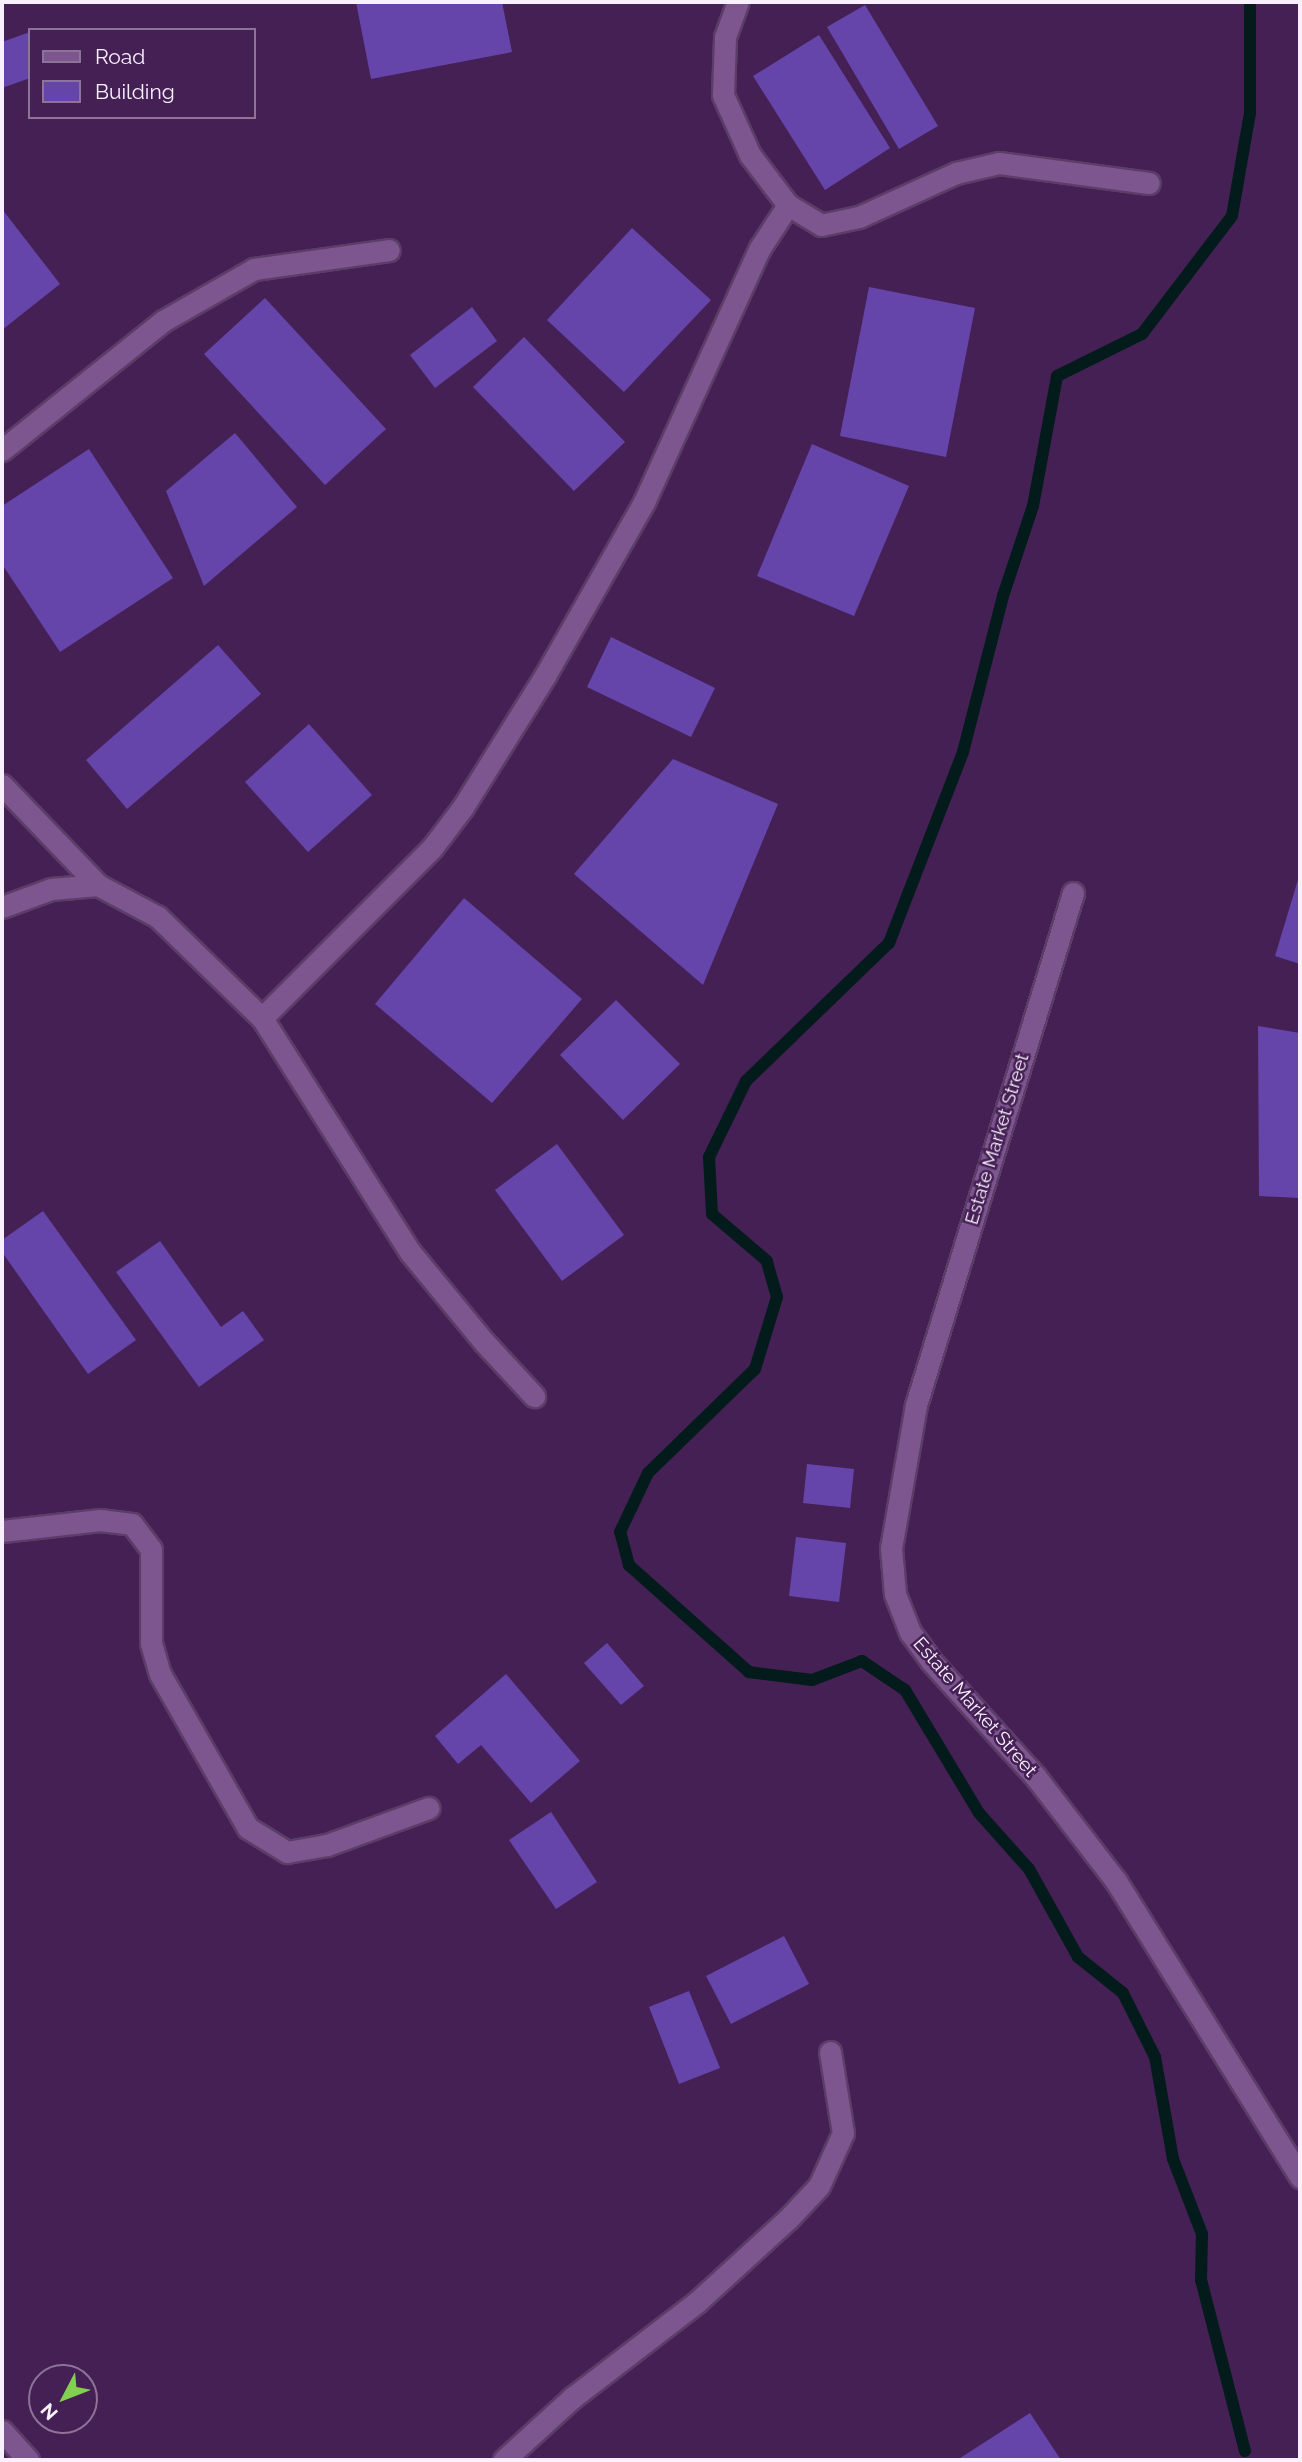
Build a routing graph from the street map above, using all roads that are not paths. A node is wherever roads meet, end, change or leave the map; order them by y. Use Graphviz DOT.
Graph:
graph roads {
  1 [pos="738,2"];
  2 [pos="1149,183"];
  3 [pos="788,205"];
  4 [pos="389,250"];
  5 [pos="2,450"];
  6 [pos="2,785"];
  7 [pos="98,885"];
  8 [pos="1073,893"];
  9 [pos="2,907"];
  10 [pos="262,1018"];
  11 [pos="534,1395"];
  12 [pos="2,1531"];
  13 [pos="428,1808"];
  14 [pos="830,2052"];
  15 [pos="1300,2177"];
  16 [pos="2,2431"];
  17 [pos="28,2460"];
  18 [pos="504,2460"];
  1 -- 3 [label="street"];
  2 -- 3 [label="street"];
  3 -- 10 [label="street"];
  4 -- 5 [label="street"];
  6 -- 7 [label="street"];
  7 -- 9 [label="street"];
  7 -- 10 [label="street"];
  8 -- 15 [label="street, Estate Market Street"];
  10 -- 11 [label="street"];
  12 -- 13 [label="street"];
  14 -- 18 [label="street"];
  16 -- 17 [label="street"];
}
